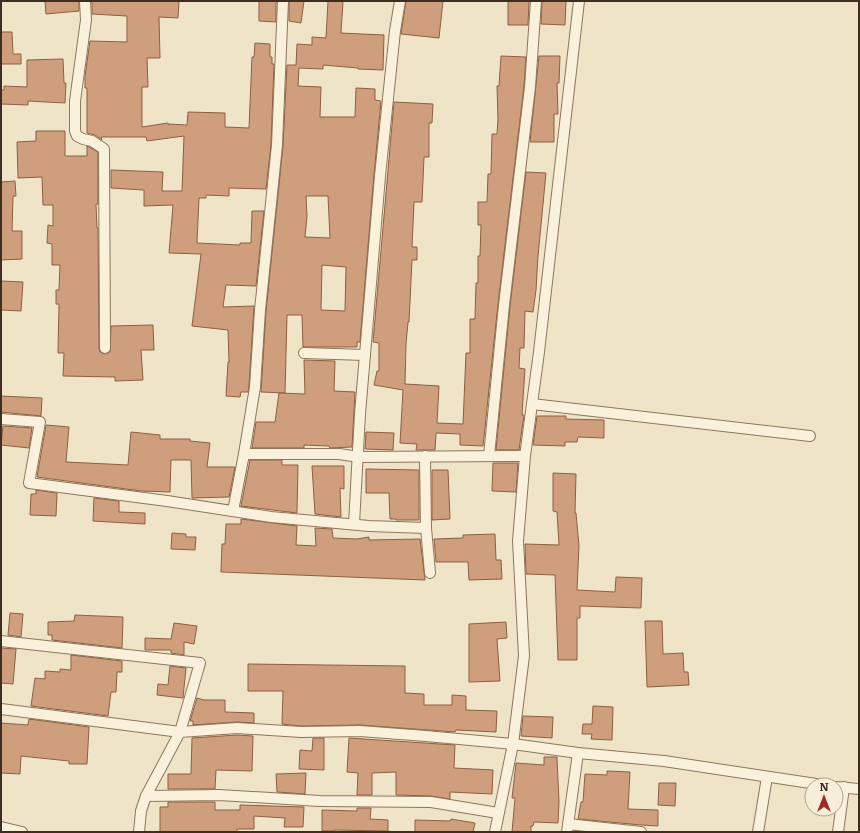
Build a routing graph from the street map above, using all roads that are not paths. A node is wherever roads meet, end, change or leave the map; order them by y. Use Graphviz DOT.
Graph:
graph roads {
  1 [pos="85,1"];
  2 [pos="283,1"];
  3 [pos="400,1"];
  4 [pos="536,1"];
  5 [pos="578,1"];
  6 [pos="106,348"];
  7 [pos="304,353"];
  8 [pos="366,355"];
  9 [pos="532,404"];
  10 [pos="1,419"];
  11 [pos="810,436"];
  12 [pos="244,454"];
  13 [pos="359,456"];
  14 [pos="425,456"];
  15 [pos="489,456"];
  16 [pos="525,456"];
  17 [pos="234,511"];
  18 [pos="354,524"];
  19 [pos="426,528"];
  20 [pos="430,573"];
  21 [pos="1,641"];
  22 [pos="1,710"];
  23 [pos="180,732"];
  24 [pos="513,744"];
  25 [pos="578,753"];
  26 [pos="767,777"];
  27 [pos="804,782"];
  28 [pos="844,787"];
  29 [pos="859,789"];
  30 [pos="146,796"];
  31 [pos="498,813"];
  32 [pos="839,817"];
  33 [pos="1,826"];
  34 [pos="568,828"];
  35 [pos="22,832"];
  36 [pos="139,832"];
  37 [pos="495,832"];
  38 [pos="641,832"];
  39 [pos="758,832"];
  40 [pos="838,832"];
  1 -- 6 [label="street"];
  2 -- 12 [label="street"];
  3 -- 8 [label="street"];
  4 -- 15 [label="street"];
  5 -- 9 [label="street"];
  7 -- 8 [label="street"];
  8 -- 13 [label="street"];
  9 -- 11 [label="street"];
  9 -- 16 [label="street"];
  10 -- 17 [label="street"];
  12 -- 13 [label="street"];
  12 -- 17 [label="street"];
  13 -- 14 [label="street"];
  13 -- 18 [label="street"];
  14 -- 15 [label="street"];
  14 -- 19 [label="street"];
  15 -- 16 [label="street"];
  16 -- 24 [label="street"];
  17 -- 18 [label="street"];
  18 -- 19 [label="street"];
  19 -- 20 [label="street"];
  21 -- 23 [label="street"];
  22 -- 23 [label="street"];
  23 -- 24 [label="street"];
  23 -- 30 [label="street"];
  24 -- 25 [label="street"];
  24 -- 31 [label="street"];
  25 -- 26 [label="street"];
  25 -- 34 [label="street"];
  26 -- 27 [label="street"];
  26 -- 39 [label="street"];
  28 -- 29 [label="street"];
  30 -- 31 [label="street"];
  30 -- 36 [label="street"];
  31 -- 37 [label="street"];
  32 -- 40 [label="street"];
  33 -- 35 [label="street"];
  34 -- 38 [label="street"];
}
